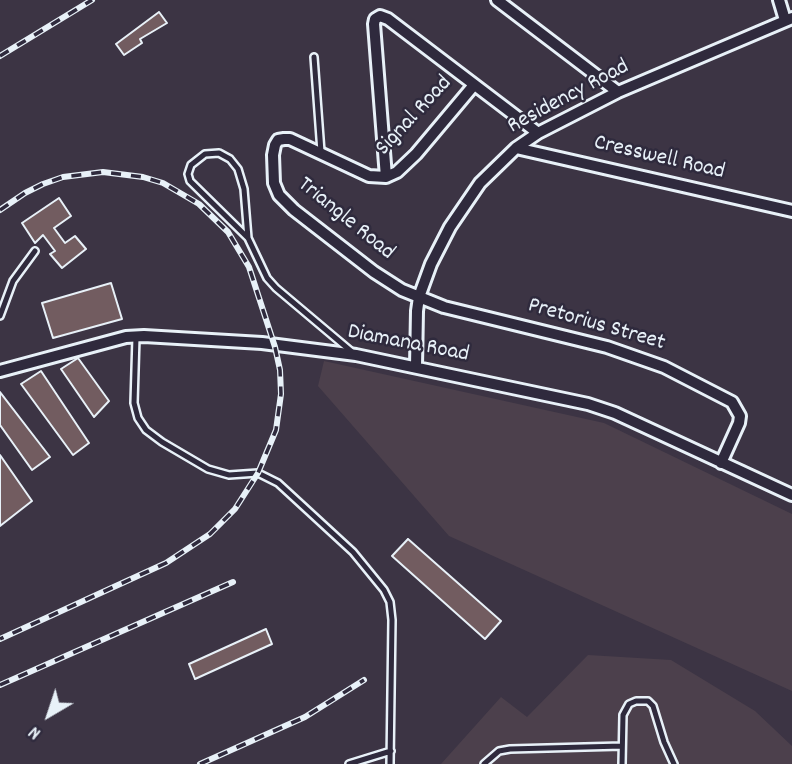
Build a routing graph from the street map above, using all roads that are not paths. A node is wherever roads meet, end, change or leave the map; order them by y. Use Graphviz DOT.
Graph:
graph roads {
  1 [pos="497,0"];
  2 [pos="779,0"];
  3 [pos="789,19"];
  4 [pos="314,57"];
  5 [pos="474,85"];
  6 [pos="618,92"];
  7 [pos="538,133"];
  8 [pos="516,148"];
  9 [pos="322,154"];
  10 [pos="386,177"];
  11 [pos="792,211"];
  12 [pos="247,238"];
  13 [pos="35,251"];
  14 [pos="419,297"];
  15 [pos="0,316"];
  16 [pos="136,337"];
  17 [pos="356,355"];
  18 [pos="416,366"];
  19 [pos="0,371"];
  20 [pos="721,463"];
  21 [pos="792,495"];
  22 [pos="622,746"];
  23 [pos="391,751"];
  24 [pos="349,764"];
  25 [pos="390,764"];
  26 [pos="484,764"];
  27 [pos="622,764"];
  28 [pos="674,764"];
  1 -- 6 [label="street"];
  2 -- 3 [label="street"];
  3 -- 6 [label="street, Residency Road"];
  4 -- 9 [label="lane"];
  5 -- 7 [label="street"];
  5 -- 10 [label="street, Signal Road"];
  5 -- 10 [label="street"];
  6 -- 7 [label="street, Residency Road"];
  7 -- 8 [label="street, Residency Road"];
  8 -- 11 [label="street, Cresswell Road"];
  8 -- 14 [label="street, Residency Road"];
  9 -- 10 [label="street, Triangle Road"];
  9 -- 14 [label="street, Triangle Road"];
  12 -- 12 [label="lane"];
  12 -- 17 [label="lane"];
  13 -- 15 [label="lane"];
  14 -- 18 [label="street, Residency Road"];
  14 -- 20 [label="street, Pretorius Street"];
  16 -- 17 [label="street, Diamana Road"];
  16 -- 19 [label="street, Diamana Road"];
  16 -- 23 [label="lane"];
  17 -- 18 [label="street, Diamana Road"];
  18 -- 20 [label="street, Diamana Road"];
  20 -- 21 [label="street, Diamana Road"];
  22 -- 26 [label="lane"];
  22 -- 27 [label="lane"];
  22 -- 28 [label="lane"];
  23 -- 24 [label="lane"];
  23 -- 25 [label="lane"];
}
